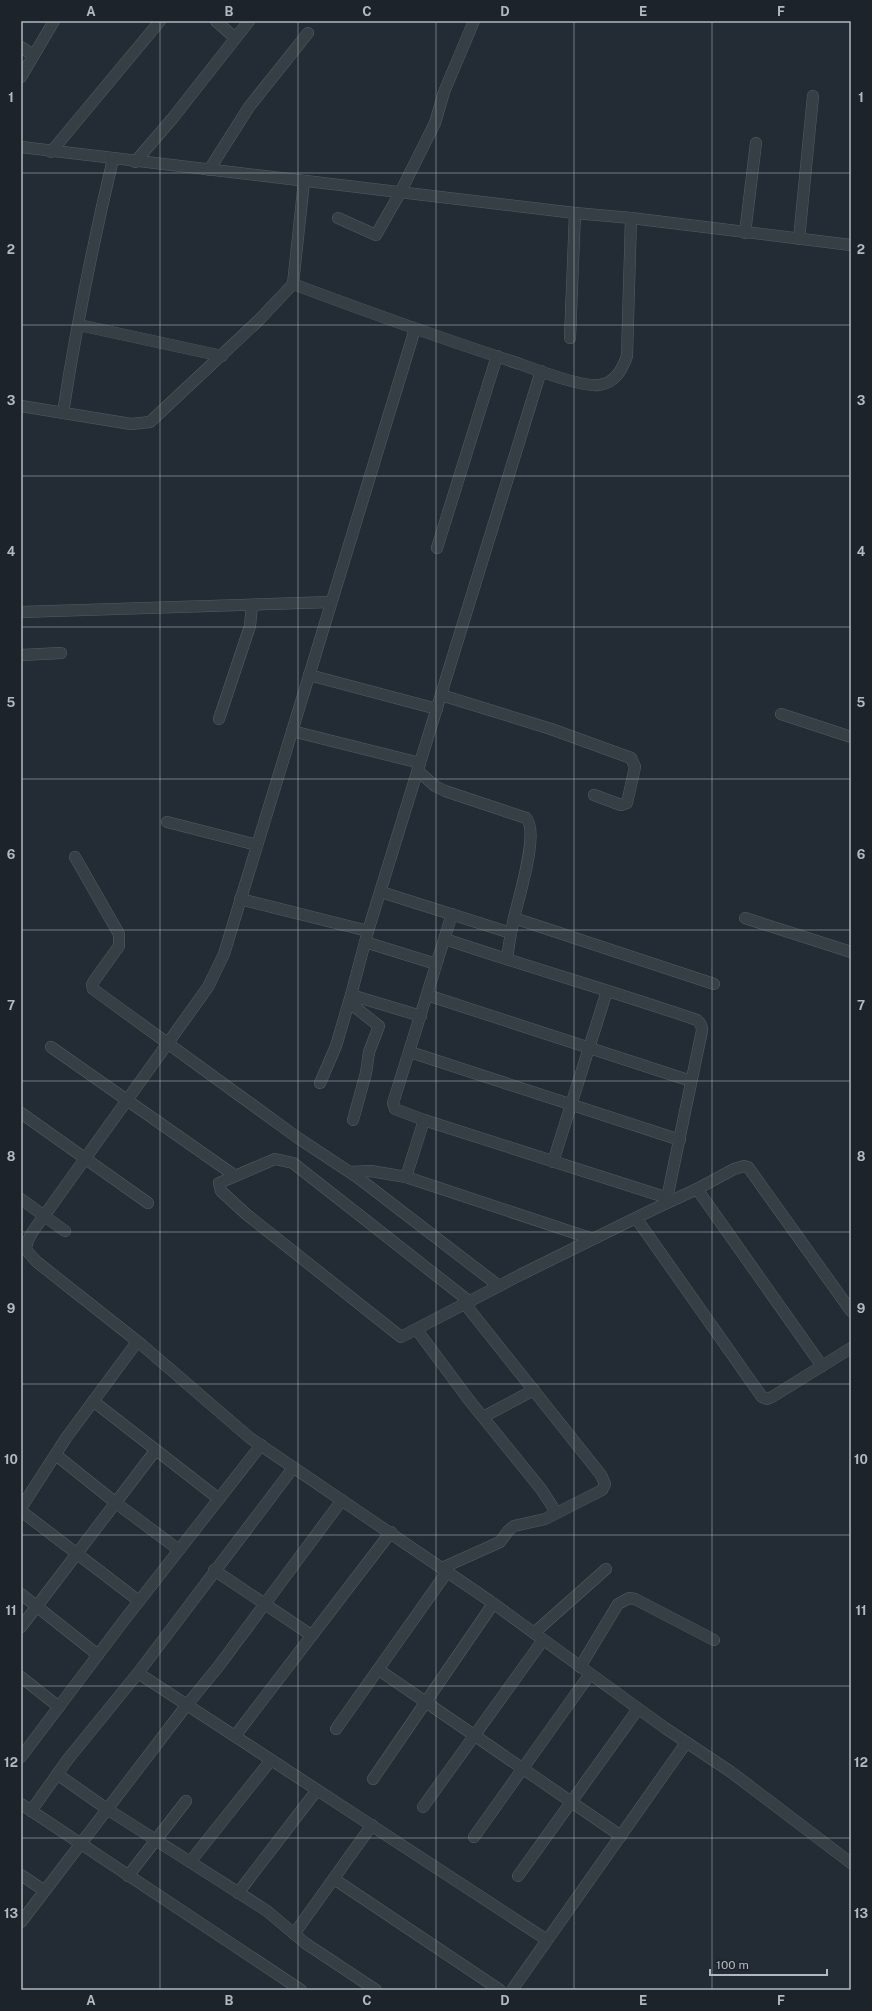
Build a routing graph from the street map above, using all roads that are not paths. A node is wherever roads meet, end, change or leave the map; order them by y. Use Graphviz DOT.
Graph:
graph roads {
  1 [pos="54,21"];
  2 [pos="160,21"];
  3 [pos="216,21"];
  4 [pos="249,21"];
  5 [pos="474,21"];
  6 [pos="308,32"];
  7 [pos="235,38"];
  8 [pos="21,47"];
  9 [pos="33,55"];
  10 [pos="21,78"];
  11 [pos="814,96"];
  12 [pos="756,143"];
  13 [pos="21,148"];
  14 [pos="51,152"];
  15 [pos="113,159"];
  16 [pos="135,162"];
  17 [pos="209,170"];
  18 [pos="304,182"];
  19 [pos="400,192"];
  20 [pos="575,213"];
  21 [pos="338,218"];
  22 [pos="631,218"];
  23 [pos="745,233"];
  24 [pos="799,239"];
  25 [pos="851,245"];
  26 [pos="293,284"];
  27 [pos="78,325"];
  28 [pos="414,329"];
  29 [pos="570,338"];
  30 [pos="222,356"];
  31 [pos="496,356"];
  32 [pos="541,371"];
  33 [pos="21,406"];
  34 [pos="63,414"];
  35 [pos="437,548"];
  36 [pos="331,602"];
  37 [pos="252,605"];
  38 [pos="21,612"];
  39 [pos="61,653"];
  40 [pos="21,655"];
  41 [pos="309,675"];
  42 [pos="441,696"];
  43 [pos="437,709"];
  44 [pos="781,714"];
  45 [pos="219,719"];
  46 [pos="292,731"];
  47 [pos="851,738"];
  48 [pos="419,767"];
  49 [pos="594,795"];
  50 [pos="167,822"];
  51 [pos="257,845"];
  52 [pos="75,857"];
  53 [pos="381,892"];
  54 [pos="240,899"];
  55 [pos="452,914"];
  56 [pos="514,918"];
  57 [pos="745,918"];
  58 [pos="368,931"];
  59 [pos="511,933"];
  60 [pos="444,939"];
  61 [pos="365,942"];
  62 [pos="851,952"];
  63 [pos="507,958"];
  64 [pos="436,964"];
  65 [pos="714,984"];
  66 [pos="607,992"];
  67 [pos="427,995"];
  68 [pos="353,996"];
  69 [pos="421,1016"];
  70 [pos="168,1043"];
  71 [pos="51,1047"];
  72 [pos="590,1048"];
  73 [pos="410,1052"];
  74 [pos="692,1081"];
  75 [pos="320,1083"];
  76 [pos="127,1100"];
  77 [pos="571,1106"];
  78 [pos="21,1112"];
  79 [pos="353,1120"];
  80 [pos="424,1120"];
  81 [pos="680,1140"];
  82 [pos="86,1157"];
  83 [pos="553,1162"];
  84 [pos="350,1172"];
  85 [pos="234,1175"];
  86 [pos="406,1177"];
  87 [pos="697,1189"];
  88 [pos="21,1199"];
  89 [pos="667,1201"];
  90 [pos="148,1203"];
  91 [pos="44,1216"];
  92 [pos="636,1218"];
  93 [pos="65,1231"];
  94 [pos="593,1239"];
  95 [pos="499,1286"];
  96 [pos="468,1303"];
  97 [pos="851,1311"];
  98 [pos="417,1330"];
  99 [pos="137,1342"];
  100 [pos="851,1348"];
  101 [pos="822,1366"];
  102 [pos="534,1390"];
  103 [pos="93,1401"];
  104 [pos="483,1417"];
  105 [pos="261,1445"];
  106 [pos="156,1451"];
  107 [pos="56,1455"];
  108 [pos="293,1468"];
  109 [pos="219,1499"];
  110 [pos="342,1500"];
  111 [pos="116,1503"];
  112 [pos="21,1508"];
  113 [pos="21,1511"];
  114 [pos="556,1512"];
  115 [pos="391,1532"];
  116 [pos="179,1550"];
  117 [pos="76,1554"];
  118 [pos="606,1569"];
  119 [pos="214,1570"];
  120 [pos="444,1570"];
  121 [pos="21,1594"];
  122 [pos="140,1601"];
  123 [pos="263,1604"];
  124 [pos="493,1604"];
  125 [pos="37,1606"];
  126 [pos="21,1627"];
  127 [pos="311,1636"];
  128 [pos="539,1637"];
  129 [pos="714,1640"];
  130 [pos="98,1655"];
  131 [pos="580,1667"];
  132 [pos="379,1670"];
  133 [pos="138,1674"];
  134 [pos="590,1674"];
  135 [pos="21,1677"];
  136 [pos="427,1703"];
  137 [pos="186,1706"];
  138 [pos="59,1707"];
  139 [pos="638,1709"];
  140 [pos="336,1729"];
  141 [pos="235,1736"];
  142 [pos="475,1736"];
  143 [pos="686,1742"];
  144 [pos="21,1757"];
  145 [pos="271,1760"];
  146 [pos="522,1769"];
  147 [pos="57,1774"];
  148 [pos="373,1779"];
  149 [pos="317,1790"];
  150 [pos="186,1802"];
  151 [pos="572,1802"];
  152 [pos="21,1804"];
  153 [pos="423,1807"];
  154 [pos="107,1809"];
  155 [pos="31,1811"];
  156 [pos="372,1825"];
  157 [pos="620,1836"];
  158 [pos="474,1837"];
  159 [pos="155,1840"];
  160 [pos="81,1845"];
  161 [pos="190,1862"];
  162 [pos="851,1863"];
  163 [pos="21,1875"];
  164 [pos="128,1876"];
  165 [pos="518,1876"];
  166 [pos="334,1879"];
  167 [pos="45,1891"];
  168 [pos="238,1893"];
  169 [pos="21,1922"];
  170 [pos="294,1934"];
  171 [pos="547,1940"];
  172 [pos="301,1990"];
  173 [pos="376,1990"];
  174 [pos="500,1990"];
  175 [pos="512,1990"];
  1 -- 9 [label="street"];
  2 -- 14 [label="street"];
  3 -- 7 [label="street"];
  4 -- 7 [label="street"];
  5 -- 19 [label="street"];
  6 -- 17 [label="street"];
  7 -- 16 [label="street"];
  8 -- 9 [label="street"];
  9 -- 10 [label="street"];
  11 -- 24 [label="street"];
  12 -- 23 [label="street"];
  13 -- 14 [label="street"];
  14 -- 15 [label="street"];
  15 -- 16 [label="street"];
  15 -- 27 [label="street"];
  16 -- 17 [label="street"];
  17 -- 18 [label="street"];
  18 -- 19 [label="street"];
  18 -- 26 [label="street"];
  19 -- 20 [label="street"];
  19 -- 21 [label="street"];
  20 -- 22 [label="street"];
  20 -- 29 [label="street"];
  22 -- 23 [label="street"];
  22 -- 32 [label="street"];
  23 -- 24 [label="street"];
  24 -- 25 [label="street"];
  26 -- 28 [label="street"];
  26 -- 30 [label="street"];
  27 -- 30 [label="street"];
  27 -- 34 [label="street"];
  28 -- 31 [label="street"];
  28 -- 36 [label="street"];
  30 -- 34 [label="street"];
  31 -- 32 [label="street"];
  31 -- 35 [label="street"];
  32 -- 42 [label="street"];
  33 -- 34 [label="street"];
  36 -- 37 [label="street"];
  36 -- 41 [label="street"];
  37 -- 38 [label="street"];
  37 -- 45 [label="street"];
  39 -- 40 [label="street"];
  41 -- 43 [label="street"];
  41 -- 46 [label="street"];
  42 -- 43 [label="street"];
  42 -- 49 [label="street"];
  43 -- 48 [label="street"];
  44 -- 47 [label="street"];
  46 -- 48 [label="street"];
  46 -- 51 [label="street"];
  48 -- 53 [label="street"];
  48 -- 56 [label="street"];
  50 -- 51 [label="street"];
  51 -- 54 [label="street"];
  52 -- 70 [label="street"];
  53 -- 55 [label="street"];
  53 -- 58 [label="street"];
  54 -- 58 [label="street"];
  54 -- 70 [label="street"];
  55 -- 59 [label="street"];
  55 -- 60 [label="street"];
  56 -- 59 [label="street"];
  56 -- 65 [label="street"];
  57 -- 62 [label="street"];
  58 -- 61 [label="street"];
  59 -- 63 [label="street"];
  60 -- 63 [label="street"];
  60 -- 64 [label="street"];
  61 -- 64 [label="street"];
  61 -- 68 [label="street"];
  63 -- 66 [label="street"];
  64 -- 67 [label="street"];
  66 -- 72 [label="street"];
  66 -- 74 [label="street"];
  67 -- 69 [label="street"];
  67 -- 72 [label="street"];
  68 -- 69 [label="street"];
  68 -- 75 [label="street"];
  68 -- 79 [label="street"];
  69 -- 73 [label="street"];
  70 -- 76 [label="street"];
  70 -- 84 [label="street"];
  71 -- 76 [label="street"];
  72 -- 74 [label="street"];
  72 -- 77 [label="street"];
  73 -- 77 [label="street"];
  73 -- 80 [label="street"];
  74 -- 81 [label="street"];
  76 -- 82 [label="street"];
  76 -- 85 [label="street"];
  77 -- 81 [label="street"];
  77 -- 83 [label="street"];
  78 -- 82 [label="street"];
  80 -- 83 [label="street"];
  80 -- 86 [label="street"];
  81 -- 89 [label="street"];
  82 -- 90 [label="street"];
  82 -- 91 [label="street"];
  83 -- 89 [label="street"];
  84 -- 86 [label="street"];
  84 -- 95 [label="street"];
  85 -- 96 [label="street"];
  85 -- 98 [label="street"];
  86 -- 94 [label="street"];
  87 -- 89 [label="street"];
  87 -- 97 [label="street"];
  87 -- 101 [label="street"];
  88 -- 91 [label="street"];
  89 -- 92 [label="street"];
  91 -- 93 [label="street"];
  91 -- 99 [label="street"];
  92 -- 94 [label="street"];
  92 -- 101 [label="street"];
  94 -- 95 [label="street"];
  95 -- 96 [label="street"];
  96 -- 98 [label="street"];
  96 -- 102 [label="street"];
  98 -- 104 [label="street"];
  99 -- 103 [label="street"];
  99 -- 105 [label="street"];
  100 -- 101 [label="street"];
  102 -- 104 [label="street"];
  102 -- 114 [label="street"];
  103 -- 106 [label="street"];
  103 -- 107 [label="street"];
  104 -- 114 [label="street"];
  105 -- 108 [label="street"];
  105 -- 109 [label="street"];
  106 -- 109 [label="street"];
  106 -- 111 [label="street"];
  107 -- 111 [label="street"];
  107 -- 112 [label="street"];
  108 -- 110 [label="street"];
  108 -- 119 [label="street"];
  109 -- 116 [label="street"];
  110 -- 115 [label="street"];
  110 -- 123 [label="street"];
  111 -- 116 [label="street"];
  111 -- 117 [label="street"];
  113 -- 117 [label="street"];
  114 -- 120 [label="street"];
  115 -- 120 [label="street"];
  115 -- 127 [label="street"];
  116 -- 122 [label="street"];
  117 -- 122 [label="street"];
  117 -- 125 [label="street"];
  118 -- 128 [label="street"];
  119 -- 123 [label="street"];
  119 -- 133 [label="street"];
  120 -- 124 [label="street"];
  120 -- 132 [label="street"];
  121 -- 125 [label="street"];
  122 -- 130 [label="street"];
  123 -- 127 [label="street"];
  123 -- 137 [label="street"];
  124 -- 128 [label="street"];
  124 -- 136 [label="street"];
  125 -- 126 [label="street"];
  125 -- 130 [label="street"];
  127 -- 141 [label="street"];
  128 -- 131 [label="street"];
  128 -- 142 [label="street"];
  129 -- 131 [label="street"];
  130 -- 138 [label="street"];
  131 -- 134 [label="street"];
  132 -- 136 [label="street"];
  132 -- 140 [label="street"];
  133 -- 137 [label="street"];
  133 -- 147 [label="street"];
  134 -- 139 [label="street"];
  134 -- 146 [label="street"];
  135 -- 138 [label="street"];
  136 -- 142 [label="street"];
  136 -- 148 [label="street"];
  137 -- 141 [label="street"];
  137 -- 154 [label="street"];
  138 -- 144 [label="street"];
  139 -- 143 [label="street"];
  139 -- 151 [label="street"];
  141 -- 145 [label="street"];
  142 -- 146 [label="street"];
  142 -- 153 [label="street"];
  143 -- 157 [label="street"];
  143 -- 162 [label="street"];
  145 -- 149 [label="street"];
  145 -- 161 [label="street"];
  146 -- 151 [label="street"];
  146 -- 158 [label="street"];
  147 -- 154 [label="street"];
  147 -- 155 [label="street"];
  149 -- 156 [label="street"];
  149 -- 168 [label="street"];
  150 -- 159 [label="street"];
  151 -- 157 [label="street"];
  151 -- 165 [label="street"];
  152 -- 155 [label="street"];
  154 -- 159 [label="street"];
  154 -- 160 [label="street"];
  155 -- 160 [label="street"];
  156 -- 166 [label="street"];
  156 -- 171 [label="street"];
  157 -- 171 [label="street"];
  159 -- 161 [label="street"];
  159 -- 164 [label="street"];
  160 -- 164 [label="street"];
  160 -- 167 [label="street"];
  161 -- 168 [label="street"];
  163 -- 167 [label="street"];
  164 -- 172 [label="street"];
  166 -- 170 [label="street"];
  166 -- 174 [label="street"];
  167 -- 169 [label="street"];
  168 -- 170 [label="street"];
  170 -- 173 [label="street"];
  171 -- 175 [label="street"];
}
